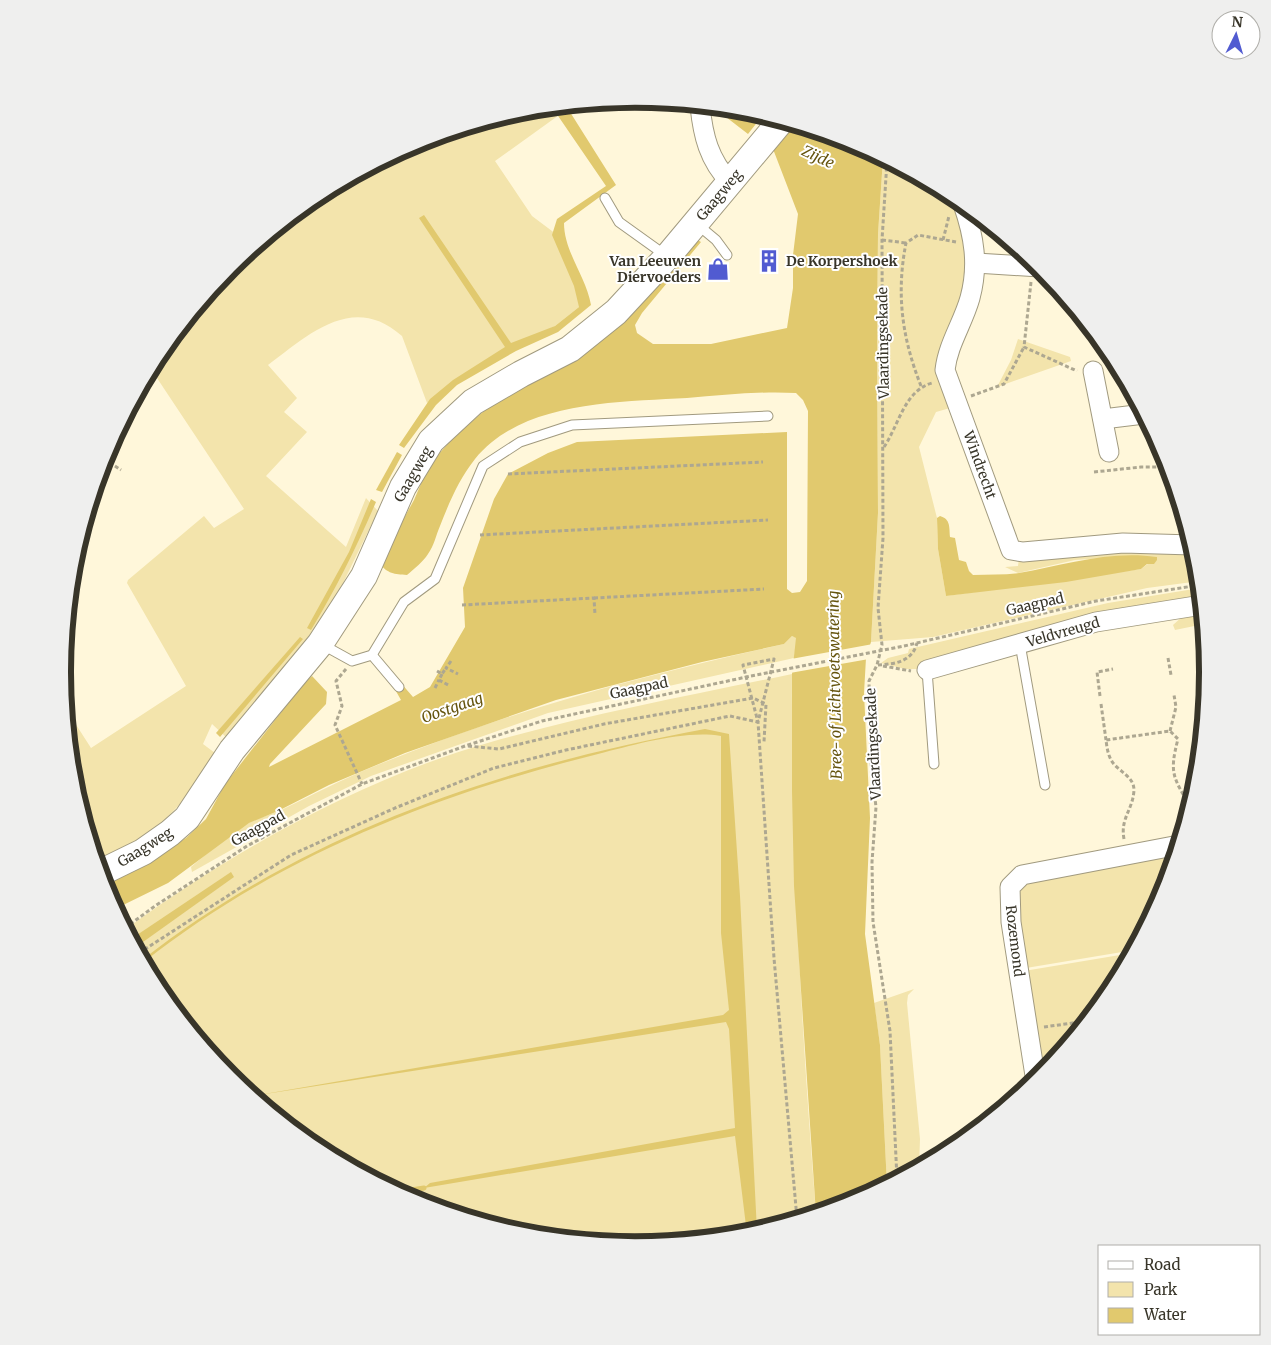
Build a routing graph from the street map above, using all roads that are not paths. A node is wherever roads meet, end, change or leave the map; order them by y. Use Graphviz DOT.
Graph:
graph roads {
  1 [pos="701,112"];
  2 [pos="777,126"];
  3 [pos="730,182"];
  4 [pos="605,198"];
  5 [pos="953,208"];
  6 [pos="696,223"];
  7 [pos="975,254"];
  8 [pos="727,255"];
  9 [pos="668,256"];
  10 [pos="1025,265"];
  11 [pos="1093,371"];
  12 [pos="1138,415"];
  13 [pos="768,416"];
  14 [pos="1103,419"];
  15 [pos="1109,452"];
  16 [pos="1185,545"];
  17 [pos="1196,606"];
  18 [pos="320,644"];
  19 [pos="1020,644"];
  20 [pos="372,656"];
  21 [pos="926,670"];
  22 [pos="399,687"];
  23 [pos="934,764"];
  24 [pos="1045,785"];
  25 [pos="1173,845"];
  26 [pos="107,870"];
  27 [pos="1034,1071"];
  1 -- 3 [label="street"];
  2 -- 3 [label="main road, Gaagweg"];
  3 -- 6 [label="main road, Gaagweg"];
  4 -- 9 [label="lane"];
  5 -- 7 [label="street, Windrecht"];
  6 -- 8 [label="lane"];
  6 -- 9 [label="main road, Gaagweg"];
  7 -- 10 [label="street"];
  7 -- 16 [label="street, Windrecht"];
  9 -- 18 [label="main road, Gaagweg"];
  11 -- 14 [label="street"];
  12 -- 14 [label="street"];
  13 -- 20 [label="lane"];
  14 -- 15 [label="street"];
  17 -- 19 [label="street, Veldvreugd"];
  18 -- 20 [label="lane"];
  18 -- 26 [label="main road, Gaagweg"];
  19 -- 21 [label="street, Veldvreugd"];
  19 -- 24 [label="lane"];
  20 -- 22 [label="lane"];
  21 -- 23 [label="lane"];
  25 -- 27 [label="street, Rozemond"];
}
